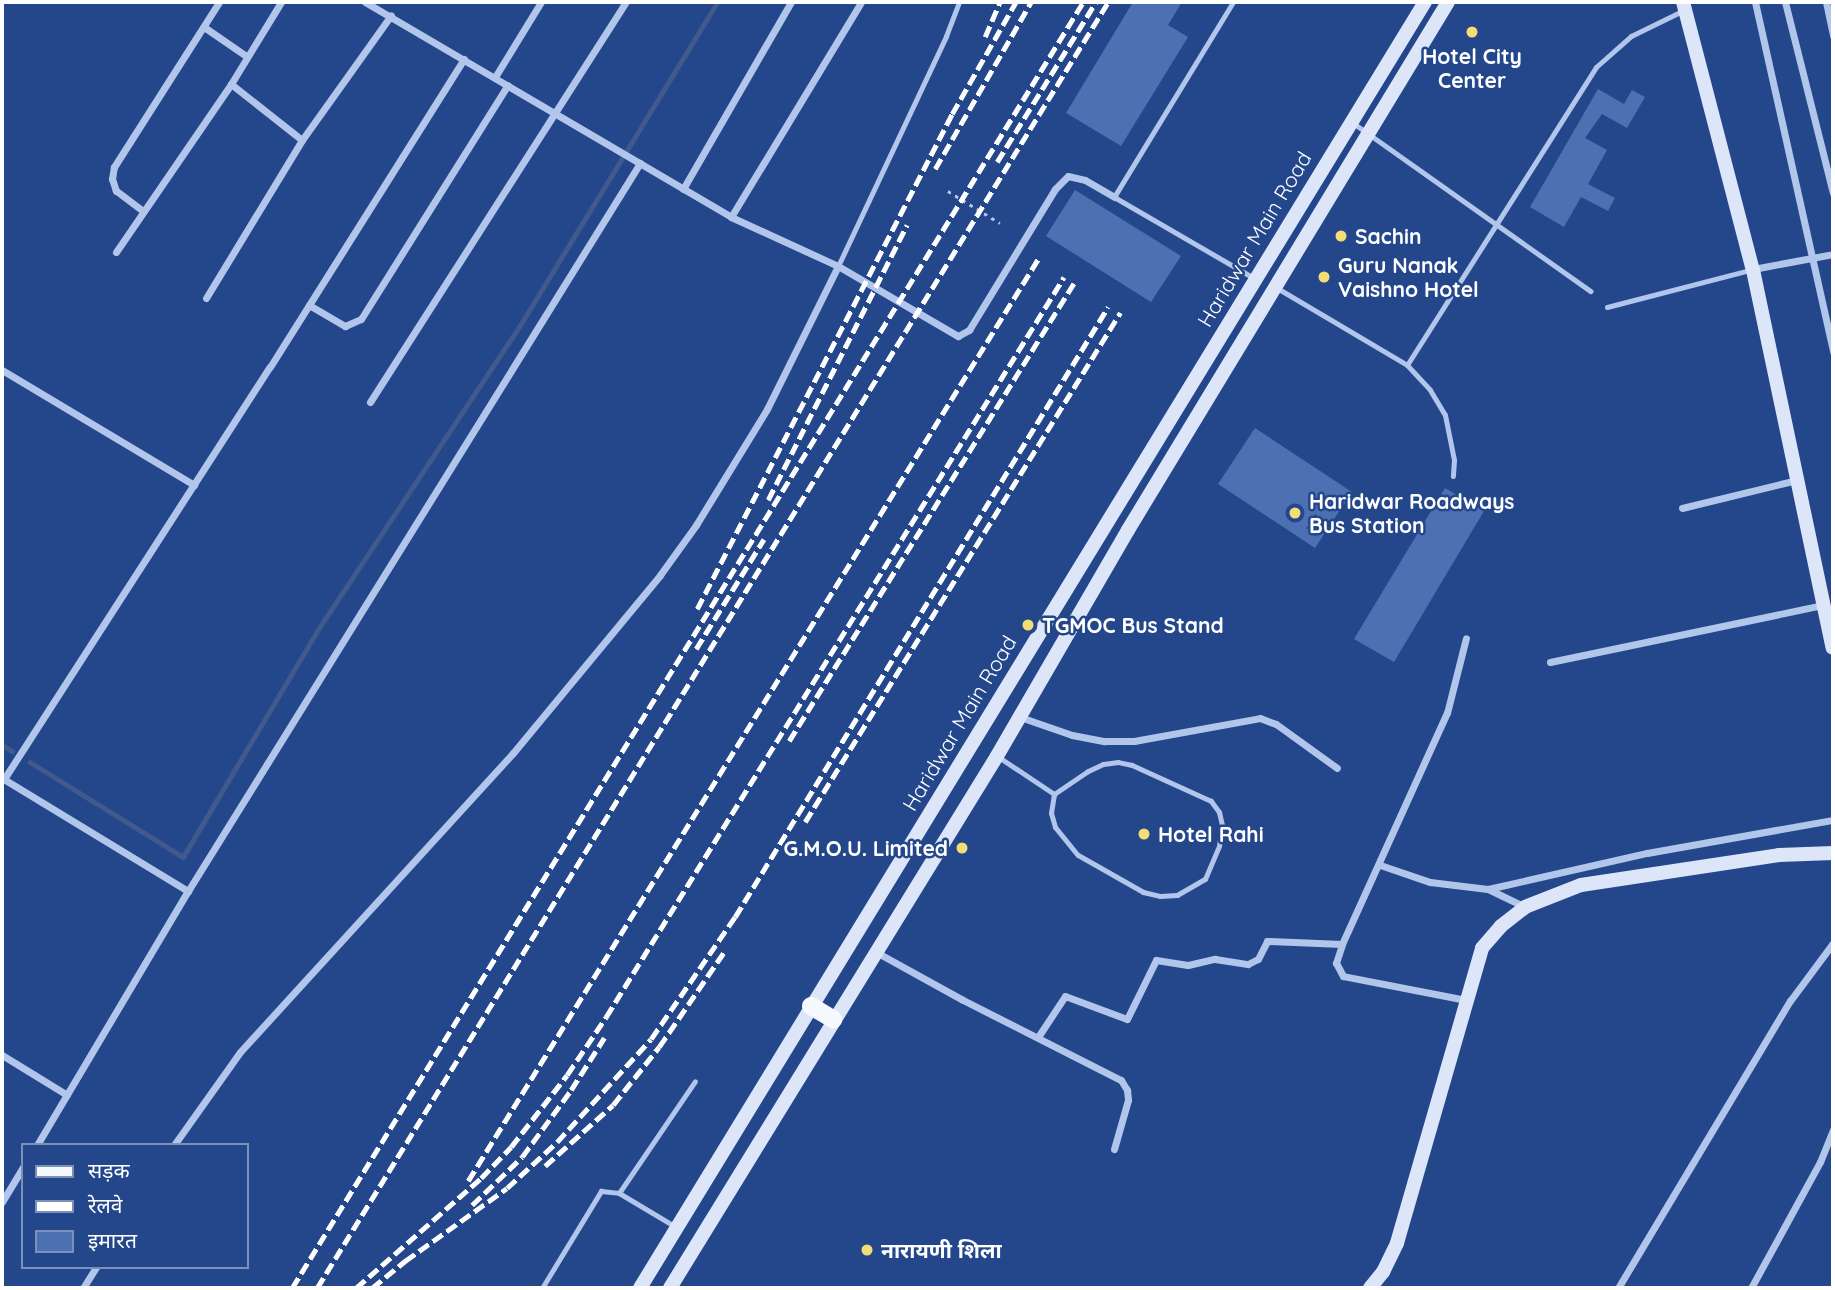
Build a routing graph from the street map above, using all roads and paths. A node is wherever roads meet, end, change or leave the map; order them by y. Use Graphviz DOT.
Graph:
graph roads {
  1 [pos="219,2"];
  2 [pos="281,2"];
  3 [pos="365,2"];
  4 [pos="541,2"];
  5 [pos="626,2"];
  6 [pos="791,2"];
  7 [pos="861,2"];
  8 [pos="959,2"];
  9 [pos="1233,2"];
  10 [pos="1425,2"];
  11 [pos="1448,2"];
  12 [pos="1755,2"];
  13 [pos="1785,2"];
  14 [pos="1826,2"];
  15 [pos="376,4"];
  16 [pos="1684,6"];
  17 [pos="391,15"];
  18 [pos="204,27"];
  19 [pos="1833,36"];
  20 [pos="246,56"];
  21 [pos="464,59"];
  22 [pos="495,77"];
  23 [pos="231,84"];
  24 [pos="508,85"];
  25 [pos="557,114"];
  26 [pos="1350,121"];
  27 [pos="1368,134"];
  28 [pos="302,141"];
  29 [pos="640,163"];
  30 [pos="683,188"];
  31 [pos="948,191"];
  32 [pos="1833,193"];
  33 [pos="1114,197"];
  34 [pos="143,211"];
  35 [pos="732,217"];
  36 [pos="1000,223"];
  37 [pos="1498,226"];
  38 [pos="116,251"];
  39 [pos="1833,254"];
  40 [pos="1815,258"];
  41 [pos="838,266"];
  42 [pos="1753,270"];
  43 [pos="1254,278"];
  44 [pos="1275,287"];
  45 [pos="1590,291"];
  46 [pos="206,298"];
  47 [pos="309,305"];
  48 [pos="1608,307"];
  49 [pos="1213,346"];
  50 [pos="1833,352"];
  51 [pos="1232,357"];
  52 [pos="1406,365"];
  53 [pos="2,370"];
  54 [pos="370,402"];
  55 [pos="1453,476"];
  56 [pos="1798,480"];
  57 [pos="194,485"];
  58 [pos="1682,508"];
  59 [pos="1822,604"];
  60 [pos="1466,638"];
  61 [pos="1833,648"];
  62 [pos="1549,662"];
  63 [pos="1020,717"];
  64 [pos="998,756"];
  65 [pos="1337,768"];
  66 [pos="3,779"];
  67 [pos="1054,794"];
  68 [pos="1833,820"];
  69 [pos="1833,853"];
  70 [pos="1380,865"];
  71 [pos="1488,888"];
  72 [pos="188,891"];
  73 [pos="1525,907"];
  74 [pos="1833,943"];
  75 [pos="1342,944"];
  76 [pos="875,951"];
  77 [pos="1466,1000"];
  78 [pos="811,1006"];
  79 [pos="833,1019"];
  80 [pos="1038,1037"];
  81 [pos="2,1055"];
  82 [pos="695,1081"];
  83 [pos="67,1095"];
  84 [pos="1833,1129"];
  85 [pos="38,1143"];
  86 [pos="175,1143"];
  87 [pos="1114,1149"];
  88 [pos="21,1170"];
  89 [pos="619,1194"];
  90 [pos="2,1202"];
  91 [pos="677,1227"];
  92 [pos="95,1269"];
  93 [pos="83,1288"];
  94 [pos="542,1288"];
  95 [pos="639,1288"];
  96 [pos="670,1288"];
  97 [pos="1370,1288"];
  98 [pos="1618,1288"];
  99 [pos="1751,1288"];
  1 -- 18 [label="street"];
  2 -- 20 [label="street"];
  3 -- 15 [label="street"];
  4 -- 22 [label="street"];
  5 -- 25 [label="street"];
  6 -- 30 [label="street"];
  7 -- 35 [label="street"];
  8 -- 41 [label="lane"];
  9 -- 33 [label="lane"];
  10 -- 26 [label="main road, Haridwar Main Road"];
  11 -- 27 [label="main road, Haridwar Main Road"];
  12 -- 40 [label="street"];
  13 -- 32 [label="street"];
  14 -- 19 [label="street"];
  15 -- 17 [label="street"];
  16 -- 37 [label="lane"];
  16 -- 42 [label="main road"];
  17 -- 21 [label="street"];
  17 -- 28 [label="street"];
  18 -- 20 [label="street"];
  18 -- 34 [label="street"];
  20 -- 23 [label="street"];
  21 -- 22 [label="street"];
  21 -- 47 [label="street"];
  22 -- 24 [label="street"];
  23 -- 28 [label="street"];
  23 -- 34 [label="street"];
  24 -- 25 [label="street"];
  24 -- 47 [label="street"];
  25 -- 29 [label="street"];
  25 -- 54 [label="street"];
  26 -- 27 [label="lane"];
  26 -- 43 [label="main road, Haridwar Main Road"];
  27 -- 37 [label="lane"];
  27 -- 44 [label="main road, Haridwar Main Road"];
  28 -- 46 [label="street"];
  29 -- 30 [label="street"];
  29 -- 72 [label="street"];
  30 -- 35 [label="street"];
  31 -- 36 [label="path"];
  33 -- 41 [label="street"];
  33 -- 43 [label="lane"];
  34 -- 38 [label="street"];
  35 -- 41 [label="street"];
  37 -- 45 [label="lane"];
  37 -- 52 [label="lane"];
  39 -- 40 [label="street"];
  40 -- 42 [label="street"];
  40 -- 50 [label="street"];
  41 -- 86 [label="street"];
  42 -- 48 [label="lane"];
  42 -- 56 [label="main road"];
  43 -- 49 [label="main road, Haridwar Main Road"];
  44 -- 51 [label="main road, Haridwar Main Road"];
  44 -- 52 [label="lane"];
  47 -- 57 [label="street"];
  49 -- 51 [label="main road"];
  49 -- 78 [label="main road, Haridwar Main Road"];
  51 -- 63 [label="main road, Haridwar Main Road"];
  52 -- 55 [label="lane"];
  53 -- 57 [label="street"];
  56 -- 58 [label="street"];
  56 -- 59 [label="main road"];
  57 -- 66 [label="street"];
  59 -- 61 [label="main road"];
  59 -- 62 [label="street"];
  60 -- 70 [label="street"];
  63 -- 64 [label="main road, Haridwar Main Road"];
  63 -- 65 [label="street"];
  64 -- 67 [label="lane"];
  64 -- 76 [label="main road, Haridwar Main Road"];
  66 -- 72 [label="street"];
  67 -- 67 [label="lane"];
  68 -- 71 [label="street"];
  69 -- 73 [label="main road"];
  70 -- 71 [label="street"];
  70 -- 75 [label="street"];
  71 -- 73 [label="street"];
  72 -- 83 [label="street"];
  73 -- 77 [label="main road"];
  74 -- 98 [label="street"];
  75 -- 77 [label="street"];
  75 -- 80 [label="street"];
  76 -- 79 [label="main road, Haridwar Main Road"];
  76 -- 80 [label="street"];
  77 -- 97 [label="main road"];
  78 -- 79 [label="main road"];
  78 -- 91 [label="main road, Haridwar Main Road"];
  79 -- 96 [label="main road, Haridwar Main Road"];
  80 -- 87 [label="street"];
  81 -- 83 [label="street"];
  82 -- 89 [label="lane"];
  83 -- 85 [label="street"];
  84 -- 99 [label="street"];
  88 -- 90 [label="street"];
  89 -- 91 [label="lane"];
  89 -- 94 [label="lane"];
  91 -- 95 [label="main road, Haridwar Main Road"];
  92 -- 93 [label="street"];
}
